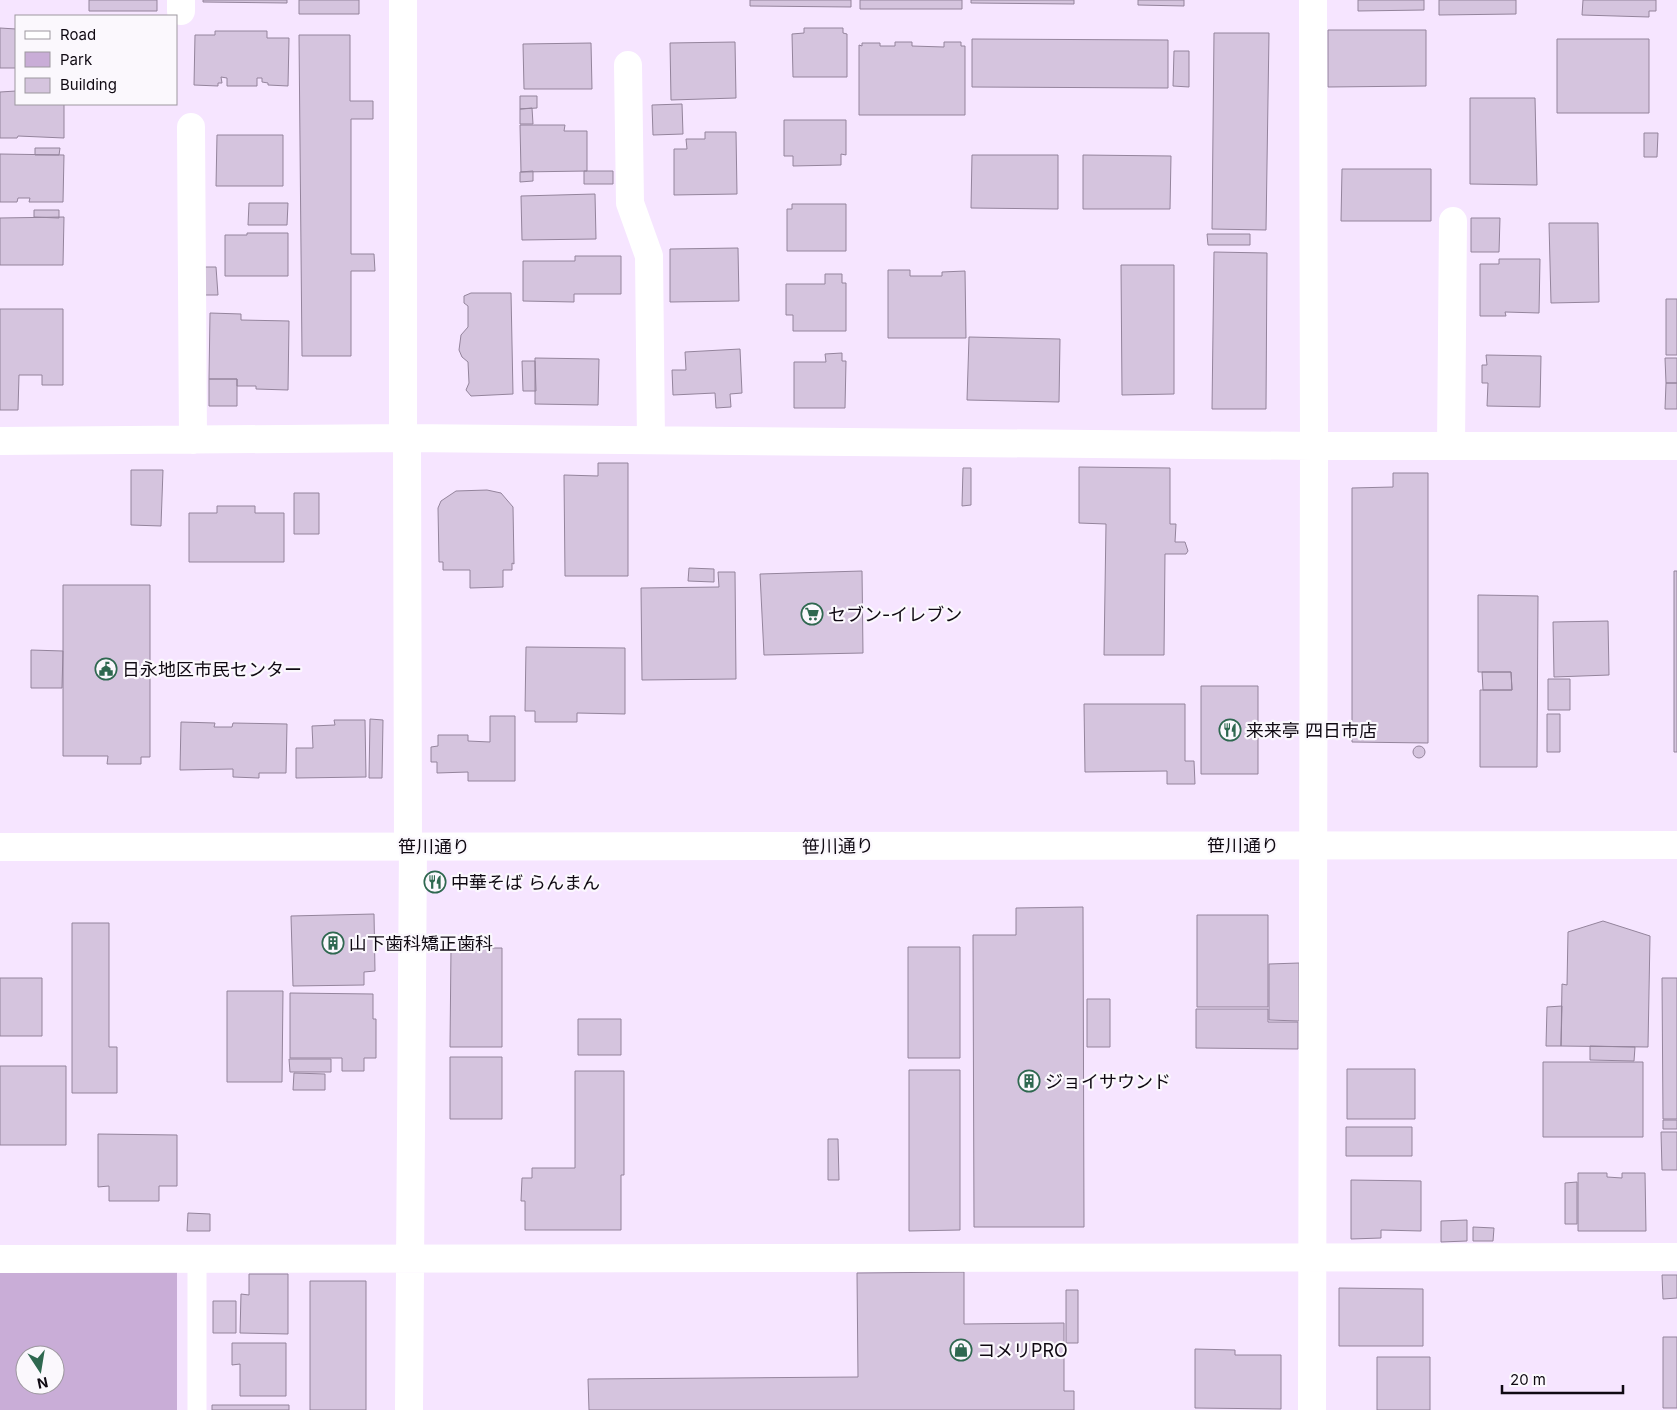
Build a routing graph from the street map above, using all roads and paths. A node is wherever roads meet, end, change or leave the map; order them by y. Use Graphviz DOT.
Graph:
graph roads {
  1 [pos="403,0"];
  2 [pos="1313,0"];
  3 [pos="628,65"];
  4 [pos="191,126"];
  5 [pos="1453,221"];
  6 [pos="405,438"];
  7 [pos="193,440"];
  8 [pos="651,440"];
  9 [pos="0,441"];
  10 [pos="1451,445"];
  11 [pos="1314,446"];
  12 [pos="1677,446"];
  13 [pos="1312,845"];
  14 [pos="1677,845"];
  15 [pos="410,846"];
  16 [pos="0,847"];
  17 [pos="1312,1257"];
  18 [pos="1677,1257"];
  19 [pos="0,1259"];
  20 [pos="409,1259"];
  21 [pos="197,1260"];
  22 [pos="197,1410"];
  23 [pos="408,1410"];
  24 [pos="1312,1410"];
  1 -- 6 [label="street"];
  2 -- 11 [label="street"];
  3 -- 8 [label="street"];
  4 -- 7 [label="street"];
  5 -- 10 [label="street"];
  6 -- 7 [label="street"];
  6 -- 8 [label="street"];
  6 -- 15 [label="street"];
  7 -- 9 [label="street"];
  8 -- 11 [label="street"];
  10 -- 11 [label="street"];
  10 -- 12 [label="street"];
  11 -- 13 [label="street"];
  13 -- 14 [label="street, 笹川通り"];
  13 -- 15 [label="street, 笹川通り"];
  13 -- 17 [label="street"];
  15 -- 16 [label="street, 笹川通り"];
  15 -- 20 [label="street"];
  17 -- 18 [label="street"];
  17 -- 20 [label="street"];
  17 -- 24 [label="street"];
  19 -- 21 [label="street"];
  20 -- 21 [label="street"];
  20 -- 23 [label="street"];
  21 -- 22 [label="lane"];
}
